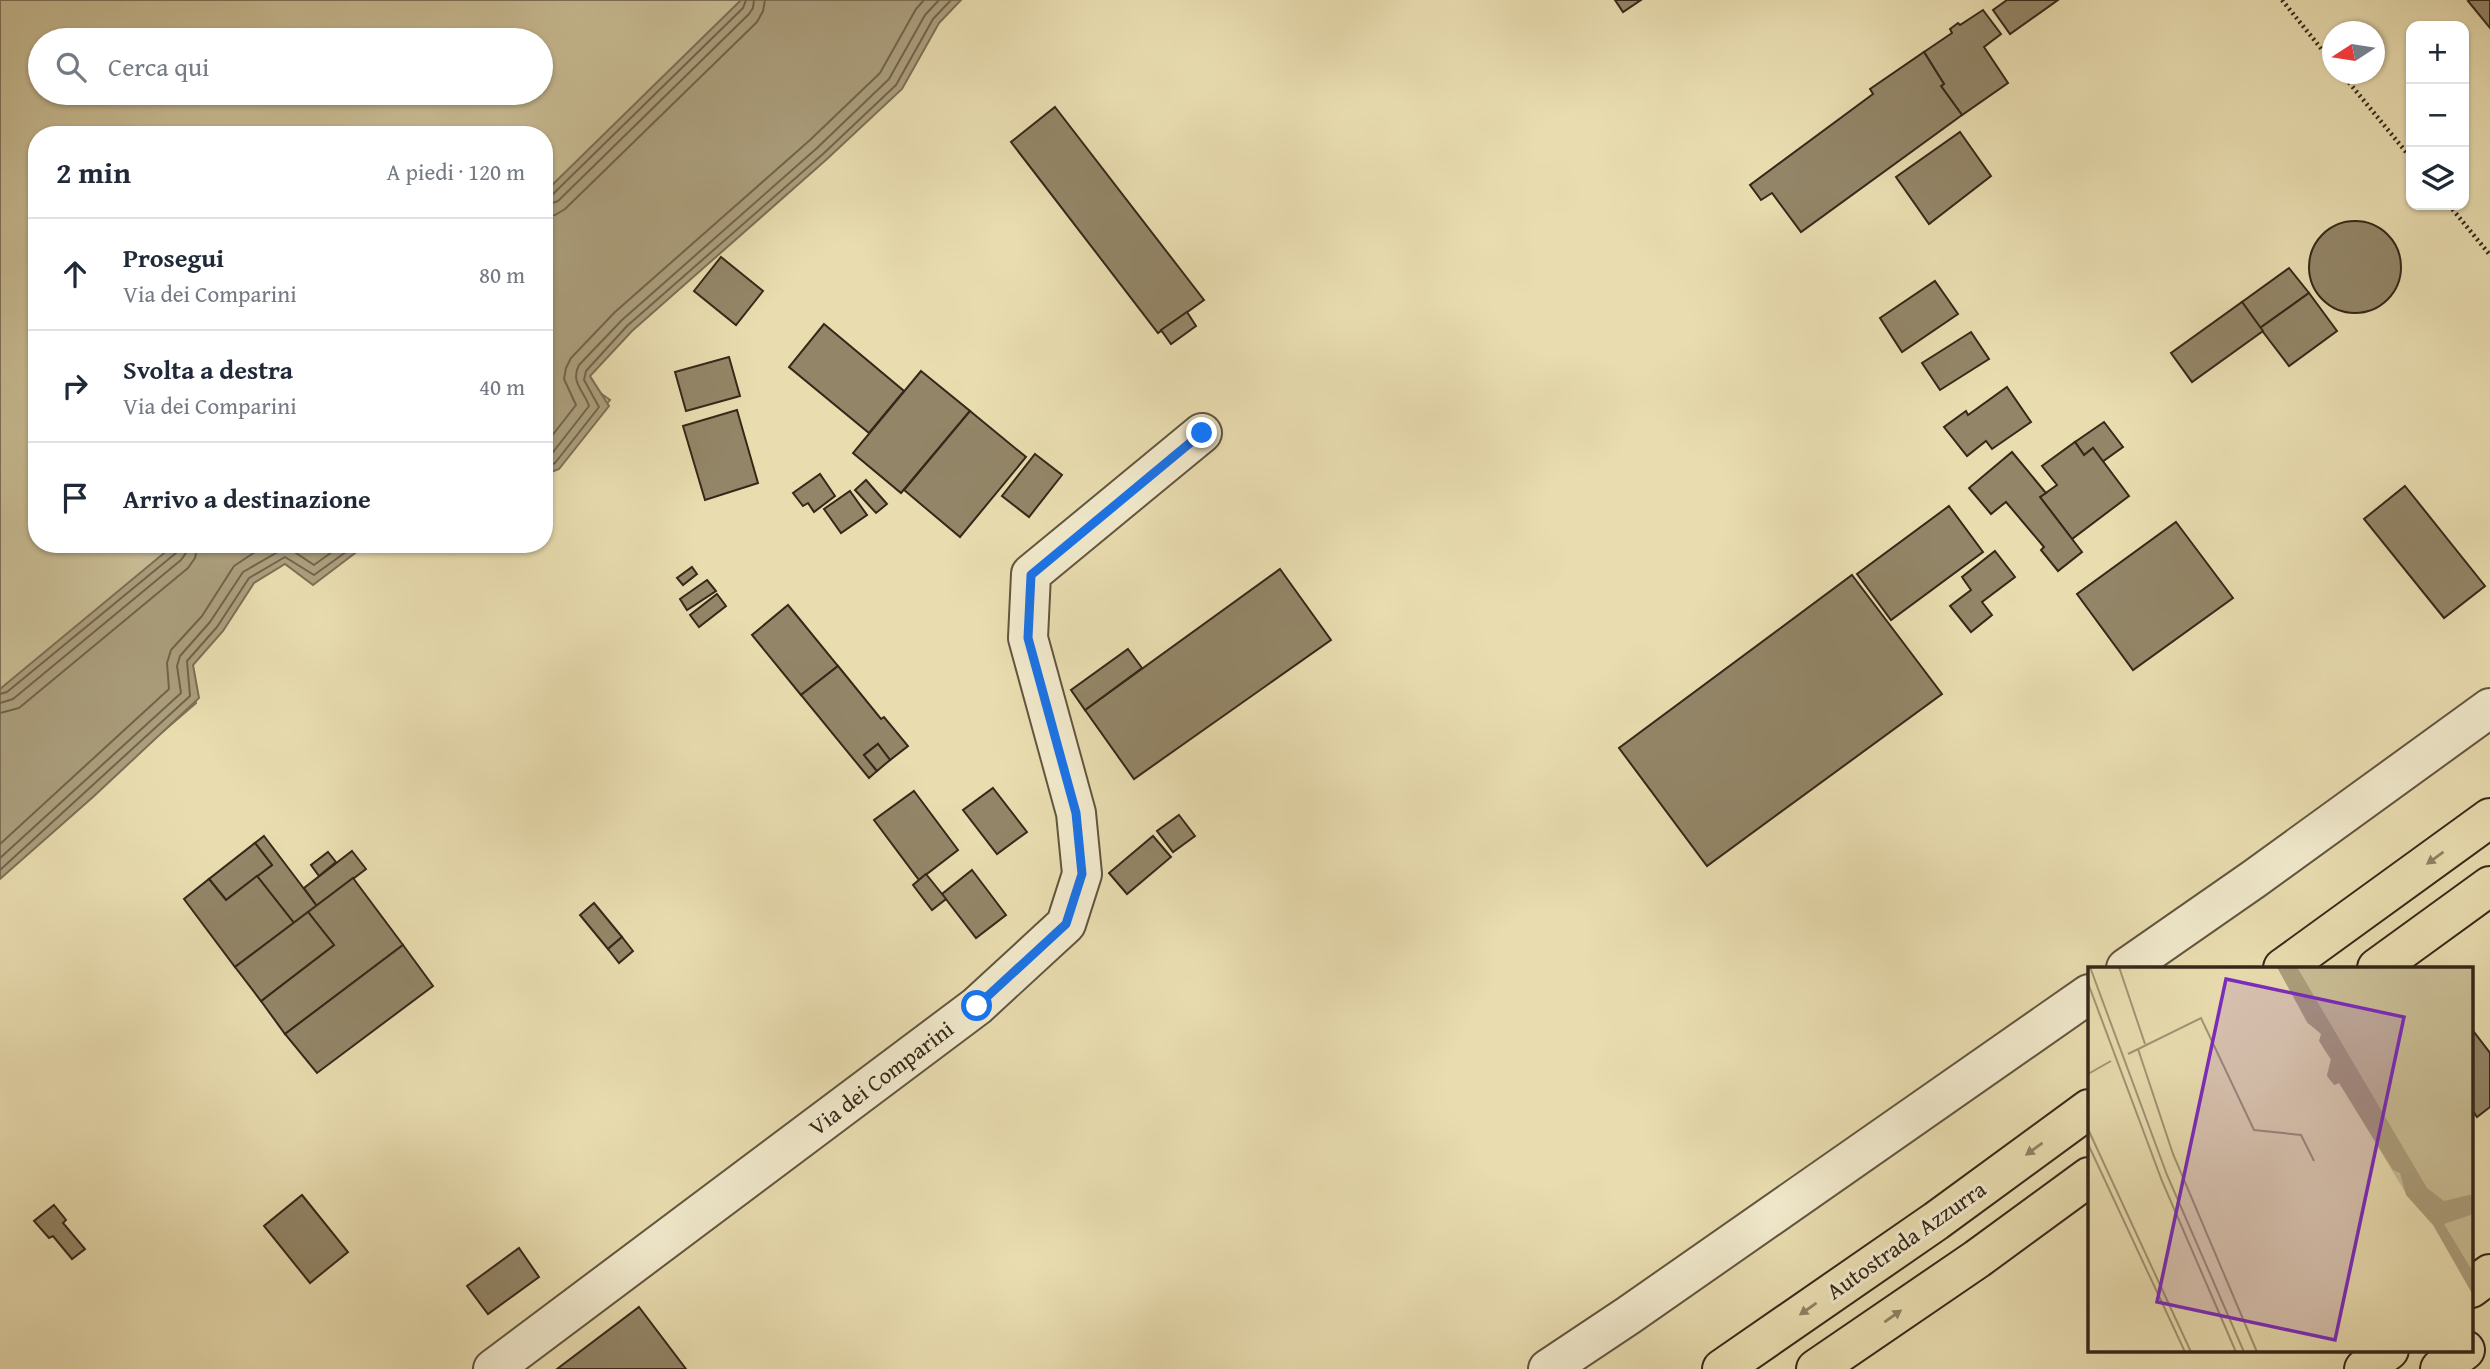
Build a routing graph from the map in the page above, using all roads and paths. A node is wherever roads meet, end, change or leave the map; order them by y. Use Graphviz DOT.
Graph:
graph roads {
  1 [pos="2282,0"];
  2 [pos="2322,49"];
  3 [pos="2350,84"];
  4 [pos="2406,152"];
  5 [pos="2453,210"];
  6 [pos="2490,255"];
  7 [pos="1202,433"];
  8 [pos="2490,708"];
  9 [pos="2490,818"];
  10 [pos="2490,886"];
  11 [pos="2127,967"];
  12 [pos="2284,967"];
  13 [pos="2378,967"];
  14 [pos="2088,995"];
  15 [pos="2088,1110"];
  16 [pos="2088,1178"];
  17 [pos="2490,1274"];
  18 [pos="2472,1287"];
  19 [pos="2490,1331"];
  20 [pos="2472,1345"];
  21 [pos="2386,1352"];
  22 [pos="2462,1352"];
  23 [pos="493,1369"];
  24 [pos="1548,1369"];
  25 [pos="1722,1369"];
  26 [pos="1816,1369"];
  27 [pos="2364,1369"];
  28 [pos="2440,1369"];
  1 -- 2 [label="path"];
  3 -- 4 [label="path"];
  5 -- 6 [label="path"];
  7 -- 23 [label="street, Via dei Comparini"];
  8 -- 11 [label="street"];
  9 -- 12 [label="highway, one-way"];
  10 -- 13 [label="highway"];
  14 -- 24 [label="street"];
  15 -- 25 [label="highway, Autostrada Azzurra, one-way"];
  26 -- 16 [label="highway, one-way"];
  17 -- 18 [label="highway"];
  19 -- 20 [label="highway"];
  21 -- 27 [label="highway"];
  22 -- 28 [label="highway"];
}
